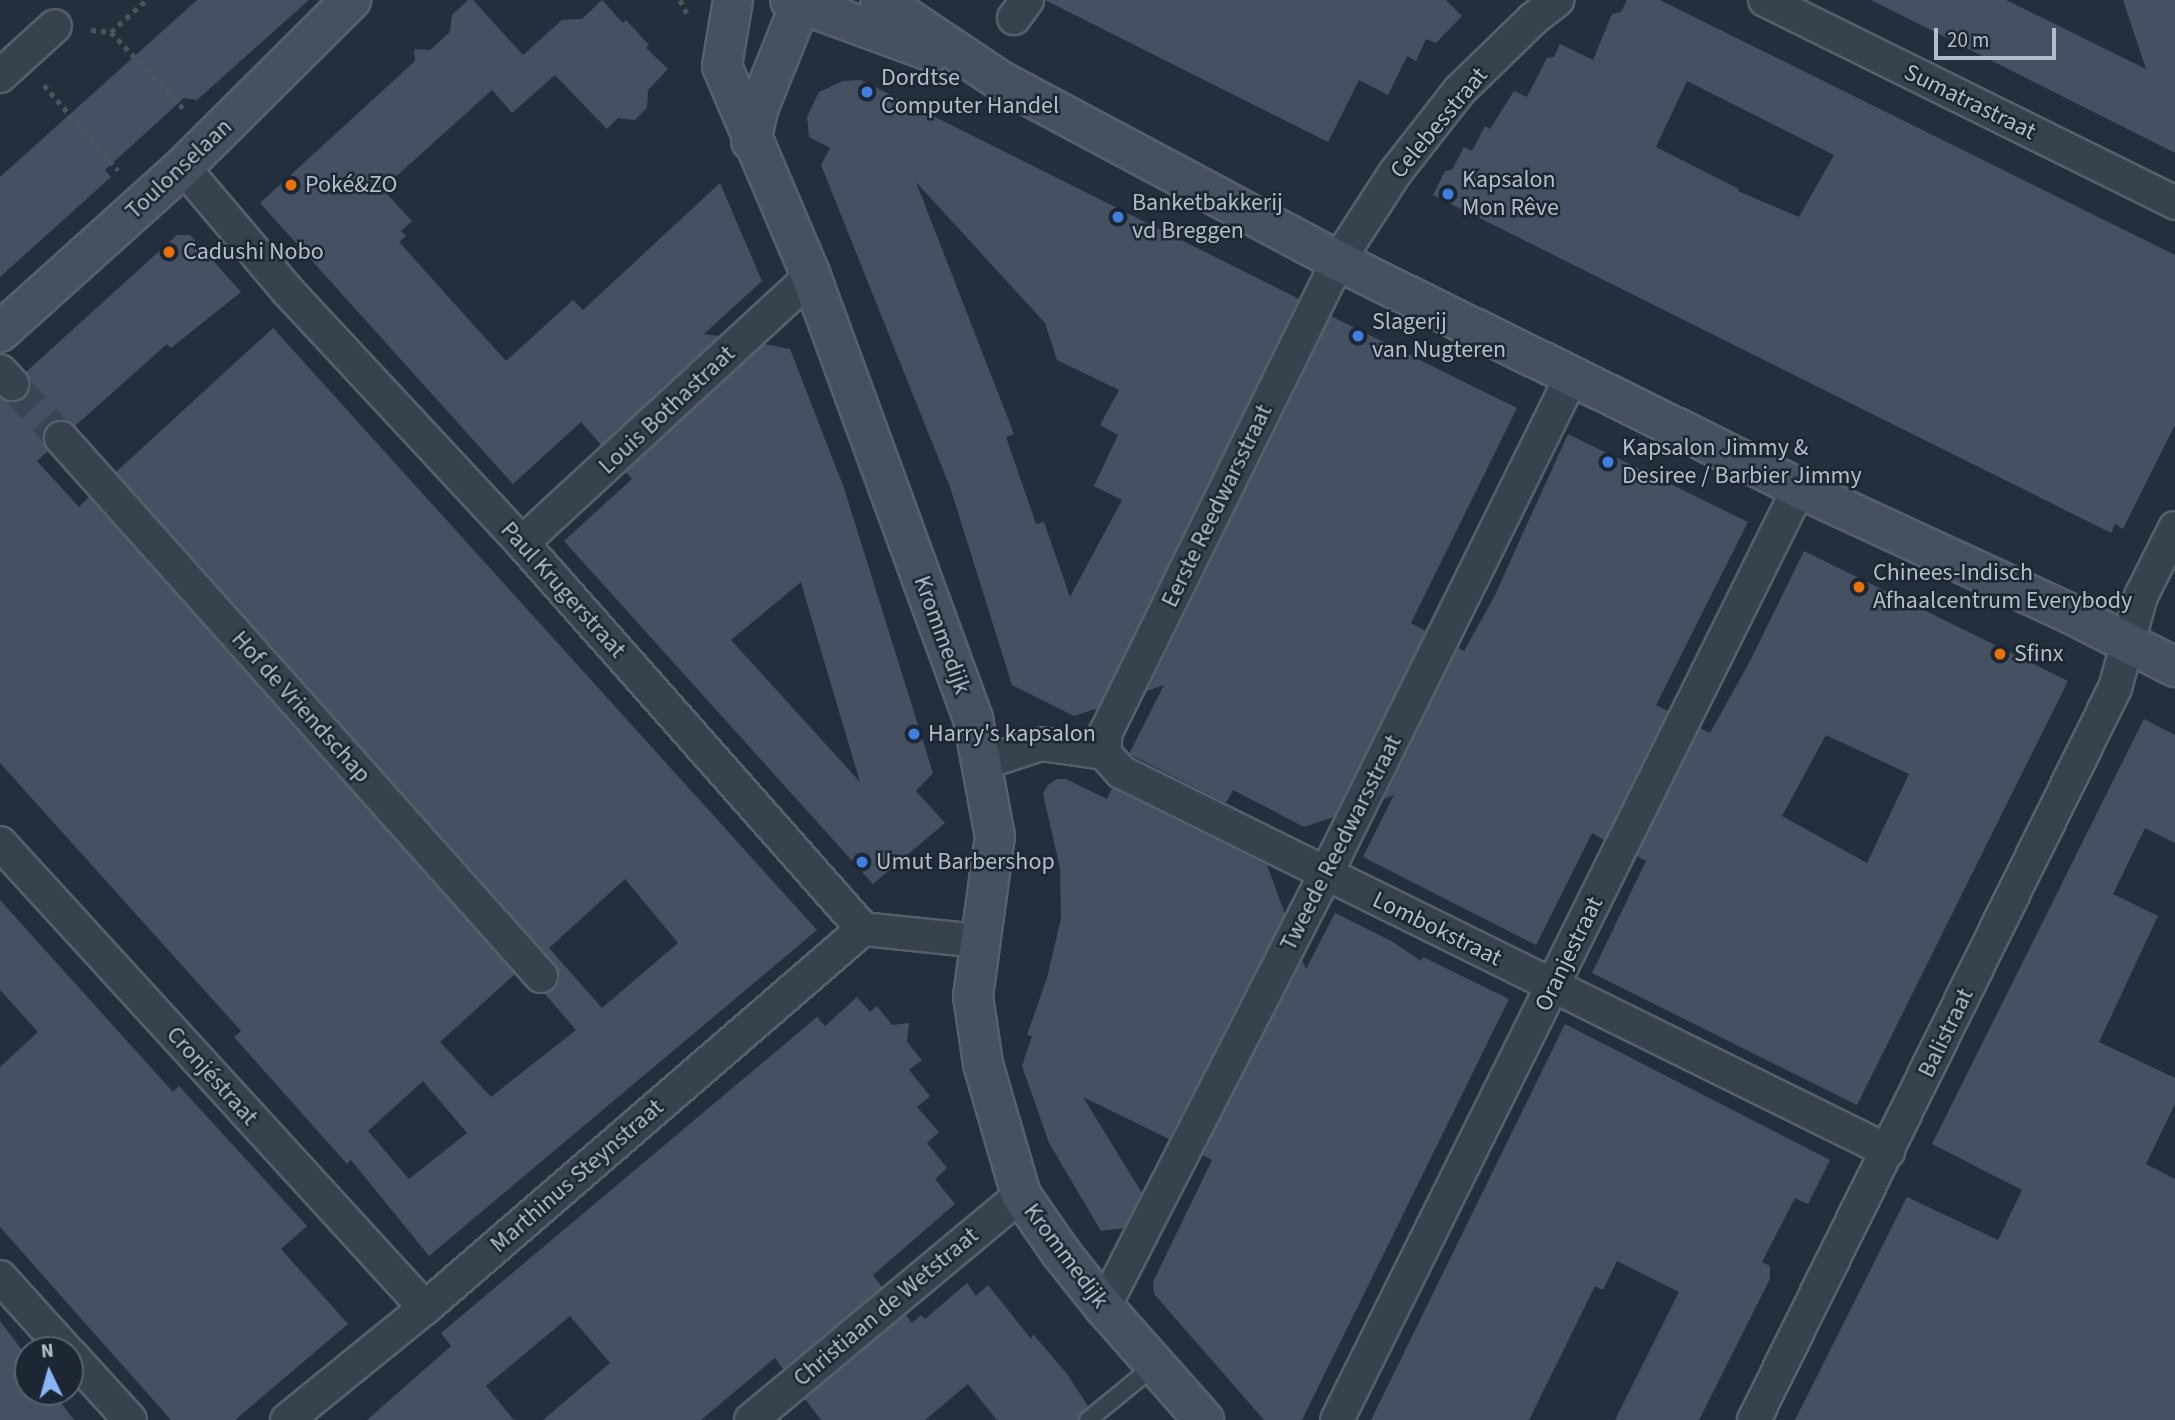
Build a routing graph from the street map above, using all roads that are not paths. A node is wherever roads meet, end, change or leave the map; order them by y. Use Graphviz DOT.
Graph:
graph roads {
  1 [pos="351,0"];
  2 [pos="733,0"];
  3 [pos="880,0"];
  4 [pos="1557,0"];
  5 [pos="1765,0"];
  6 [pos="798,1"];
  7 [pos="55,26"];
  8 [pos="10,67"];
  9 [pos="983,71"];
  10 [pos="751,141"];
  11 [pos="183,167"];
  12 [pos="2175,203"];
  13 [pos="1338,261"];
  14 [pos="811,276"];
  15 [pos="0,332"];
  16 [pos="1572,376"];
  17 [pos="61,438"];
  18 [pos="1799,488"];
  19 [pos="2175,528"];
  20 [pos="522,543"];
  21 [pos="2126,642"];
  22 [pos="2175,667"];
  23 [pos="1104,753"];
  24 [pos="983,763"];
  25 [pos="0,843"];
  26 [pos="1326,874"];
  27 [pos="863,929"];
  28 [pos="979,941"];
  29 [pos="541,976"];
  30 [pos="1553,986"];
  31 [pos="1888,1151"];
  32 [pos="1021,1195"];
  33 [pos="0,1277"];
  34 [pos="1104,1307"];
  35 [pos="425,1308"];
  36 [pos="53,1336"];
  37 [pos="1154,1366"];
  38 [pos="84,1369"];
  39 [pos="130,1420"];
  40 [pos="287,1420"];
  41 [pos="751,1420"];
  42 [pos="1088,1420"];
  43 [pos="1204,1420"];
  44 [pos="1337,1420"];
  45 [pos="1754,1420"];
  1 -- 11 [label="street, Toulonselaan"];
  2 -- 10 [label="street, Krommedijk"];
  3 -- 9 [label="street"];
  4 -- 13 [label="street, Celebesstraat"];
  5 -- 12 [label="street, Sumatrastraat"];
  6 -- 9 [label="street"];
  6 -- 10 [label="street"];
  7 -- 8 [label="street"];
  9 -- 13 [label="street"];
  10 -- 14 [label="street, Krommedijk"];
  11 -- 15 [label="street, Toulonselaan"];
  11 -- 20 [label="street, Paul Krugerstraat"];
  13 -- 16 [label="street"];
  13 -- 23 [label="street, Eerste Reedwarsstraat"];
  14 -- 20 [label="street, Louis Bothastraat"];
  14 -- 24 [label="street, Krommedijk"];
  16 -- 18 [label="street"];
  16 -- 26 [label="street, Tweede Reedwarsstraat"];
  17 -- 29 [label="street, Hof de Vriendschap"];
  18 -- 21 [label="street"];
  18 -- 30 [label="street, Oranjestraat"];
  19 -- 21 [label="street, Balistraat"];
  20 -- 27 [label="street, Paul Krugerstraat"];
  21 -- 22 [label="street"];
  21 -- 31 [label="street, Balistraat"];
  23 -- 24 [label="street"];
  23 -- 26 [label="street, Lombokstraat"];
  24 -- 28 [label="street, Krommedijk"];
  25 -- 35 [label="street, Cronjéstraat"];
  26 -- 30 [label="street, Lombokstraat"];
  26 -- 34 [label="street, Tweede Reedwarsstraat"];
  27 -- 28 [label="street"];
  27 -- 35 [label="street, Marthinus Steynstraat"];
  28 -- 32 [label="street, Krommedijk"];
  30 -- 31 [label="street, Lombokstraat"];
  30 -- 44 [label="street, Oranjestraat"];
  31 -- 45 [label="street, Balistraat"];
  32 -- 34 [label="street, Krommedijk"];
  32 -- 41 [label="street, Christiaan de Wetstraat"];
  33 -- 36 [label="street"];
  34 -- 37 [label="street, Krommedijk"];
  35 -- 40 [label="street, Marthinus Steynstraat"];
  37 -- 42 [label="lane"];
  37 -- 43 [label="street, Krommedijk"];
  38 -- 39 [label="street"];
}
